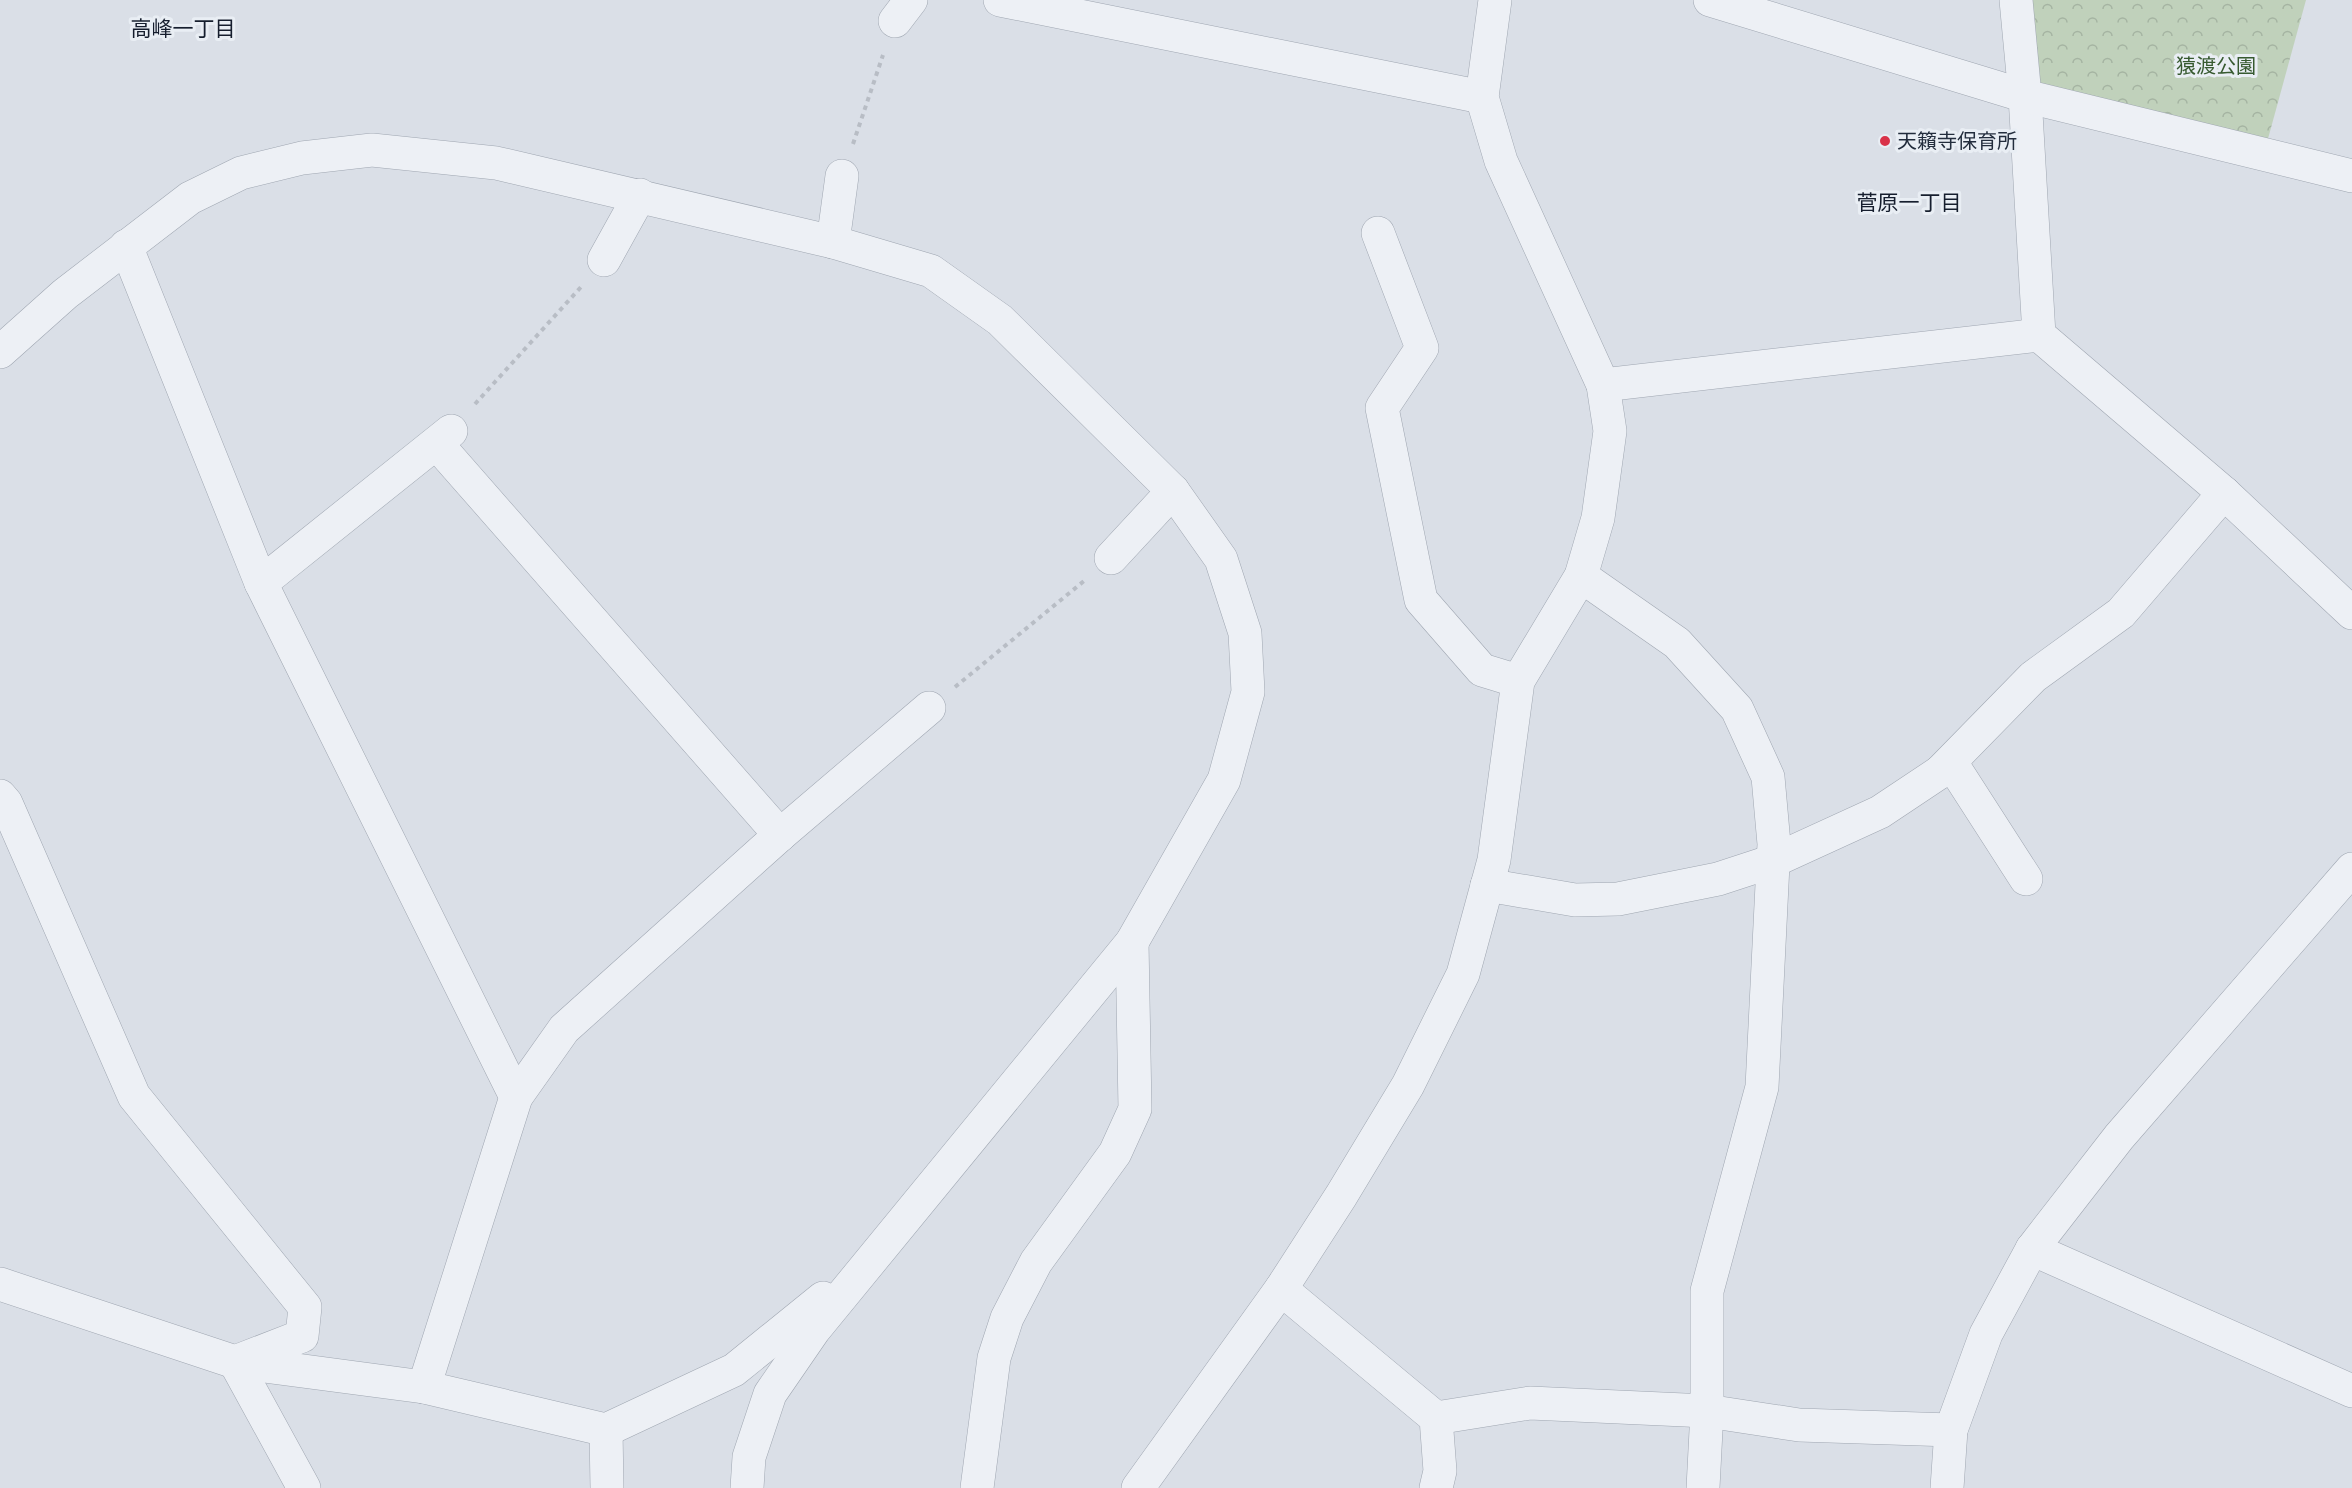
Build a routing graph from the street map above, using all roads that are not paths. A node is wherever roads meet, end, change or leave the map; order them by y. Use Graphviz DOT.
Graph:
graph roads {
  1 [pos="1000,0"];
  2 [pos="1495,0"];
  3 [pos="1710,0"];
  4 [pos="2016,0"];
  5 [pos="2025,96"];
  6 [pos="1482,97"];
  7 [pos="842,176"];
  8 [pos="2352,176"];
  9 [pos="640,195"];
  10 [pos="1378,233"];
  11 [pos="833,242"];
  12 [pos="126,246"];
  13 [pos="604,260"];
  14 [pos="2038,335"];
  15 [pos="0,352"];
  16 [pos="1603,385"];
  17 [pos="1173,491"];
  18 [pos="2224,493"];
  19 [pos="1112,558"];
  20 [pos="1581,576"];
  21 [pos="261,583"];
  22 [pos="2352,613"];
  23 [pos="1518,681"];
  24 [pos="928,708"];
  25 [pos="1940,771"];
  26 [pos="0,796"];
  27 [pos="780,836"];
  28 [pos="1773,861"];
  29 [pos="2352,869"];
  30 [pos="2026,879"];
  31 [pos="1487,885"];
  32 [pos="1132,942"];
  33 [pos="516,1097"];
  34 [pos="2032,1249"];
  35 [pos="871,1259"];
  36 [pos="0,1284"];
  37 [pos="1281,1289"];
  38 [pos="235,1362"];
  39 [pos="424,1387"];
  40 [pos="2352,1391"];
  41 [pos="1707,1411"];
  42 [pos="1436,1418"];
  43 [pos="606,1430"];
  44 [pos="1951,1430"];
  45 [pos="304,1488"];
  46 [pos="607,1488"];
  47 [pos="747,1488"];
  48 [pos="977,1488"];
  49 [pos="1138,1488"];
  50 [pos="1436,1488"];
  51 [pos="1703,1488"];
  52 [pos="1947,1488"];
  1 -- 6 [label="street"];
  2 -- 6 [label="street"];
  3 -- 5 [label="street"];
  4 -- 5 [label="street"];
  5 -- 8 [label="street"];
  5 -- 14 [label="street"];
  6 -- 16 [label="street"];
  7 -- 11 [label="street"];
  9 -- 11 [label="street"];
  9 -- 12 [label="street"];
  9 -- 13 [label="street"];
  10 -- 23 [label="street"];
  11 -- 17 [label="street"];
  12 -- 15 [label="street"];
  12 -- 21 [label="street"];
  14 -- 16 [label="street"];
  14 -- 18 [label="street"];
  16 -- 20 [label="street"];
  17 -- 19 [label="street"];
  17 -- 32 [label="street"];
  18 -- 22 [label="street"];
  18 -- 25 [label="street"];
  20 -- 23 [label="street"];
  20 -- 28 [label="street"];
  21 -- 27 [label="street"];
  21 -- 33 [label="street"];
  23 -- 31 [label="street"];
  24 -- 27 [label="street"];
  25 -- 28 [label="street"];
  25 -- 30 [label="street"];
  26 -- 38 [label="street"];
  27 -- 33 [label="street"];
  28 -- 31 [label="street"];
  28 -- 41 [label="street"];
  29 -- 34 [label="street"];
  31 -- 37 [label="street"];
  32 -- 35 [label="street"];
  32 -- 48 [label="street"];
  33 -- 39 [label="street"];
  34 -- 40 [label="street"];
  34 -- 44 [label="street"];
  35 -- 43 [label="street"];
  35 -- 47 [label="street"];
  36 -- 38 [label="street"];
  37 -- 42 [label="street"];
  37 -- 49 [label="street"];
  38 -- 39 [label="street"];
  38 -- 45 [label="street"];
  39 -- 43 [label="street"];
  41 -- 42 [label="street"];
  41 -- 44 [label="street"];
  41 -- 51 [label="street"];
  42 -- 50 [label="street"];
  43 -- 46 [label="street"];
  44 -- 52 [label="street"];
}
